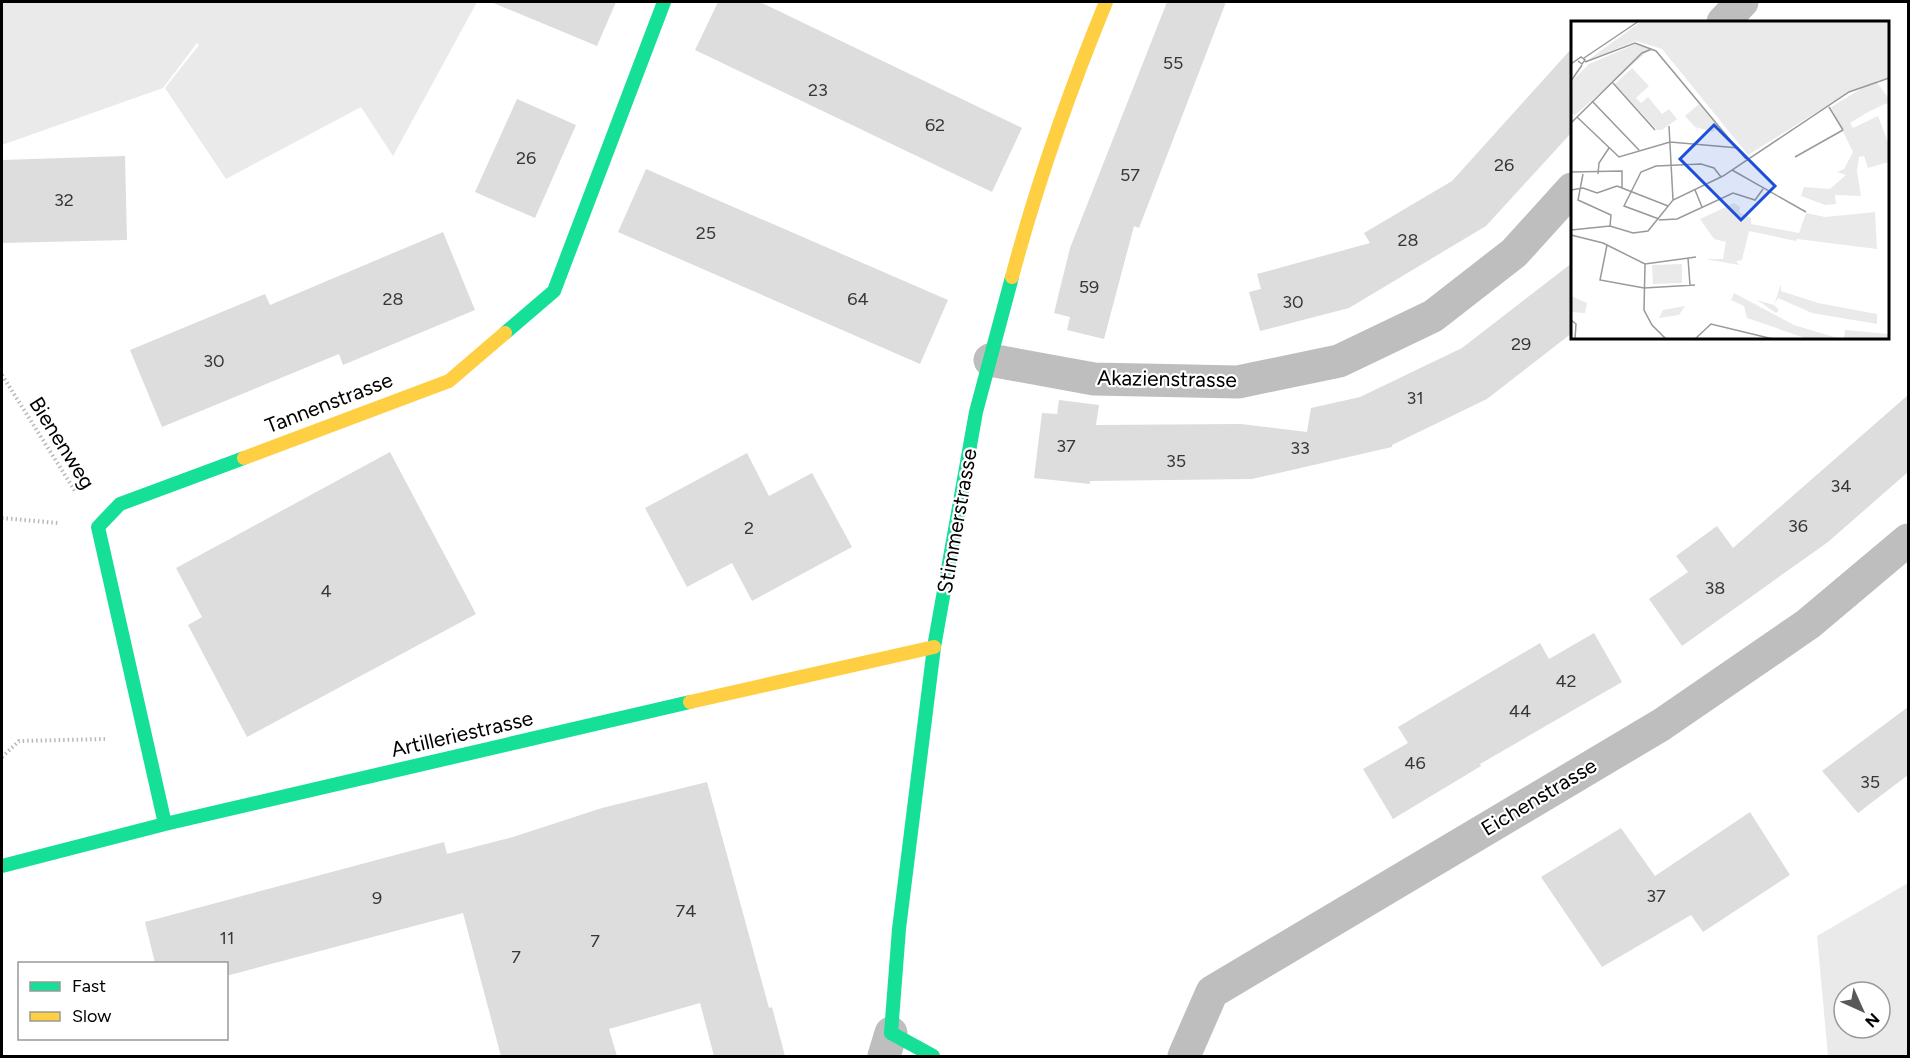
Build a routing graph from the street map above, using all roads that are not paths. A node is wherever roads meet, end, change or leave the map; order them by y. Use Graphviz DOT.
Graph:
graph roads {
  1 [pos="664,2"];
  2 [pos="1106,2"];
  3 [pos="1742,2"];
  4 [pos="1724,21"];
  5 [pos="1571,190"];
  6 [pos="990,360"];
  7 [pos="1908,540"];
  8 [pos="934,648"];
  9 [pos="165,824"];
  10 [pos="2,866"];
  11 [pos="888,1045"];
  12 [pos="933,1056"];
  13 [pos="1184,1056"];
  1 -- 9 [label="street, Tannenstrasse"];
  2 -- 6 [label="street, Stimmerstrasse"];
  3 -- 4 [label="street"];
  5 -- 6 [label="street, Akazienstrasse"];
  6 -- 8 [label="street, Stimmerstrasse"];
  7 -- 13 [label="street, Eichenstrasse"];
  8 -- 9 [label="street, Artilleriestrasse"];
  8 -- 11 [label="street, Stimmerstrasse"];
  9 -- 10 [label="street, Artilleriestrasse"];
  11 -- 12 [label="street"];
}
